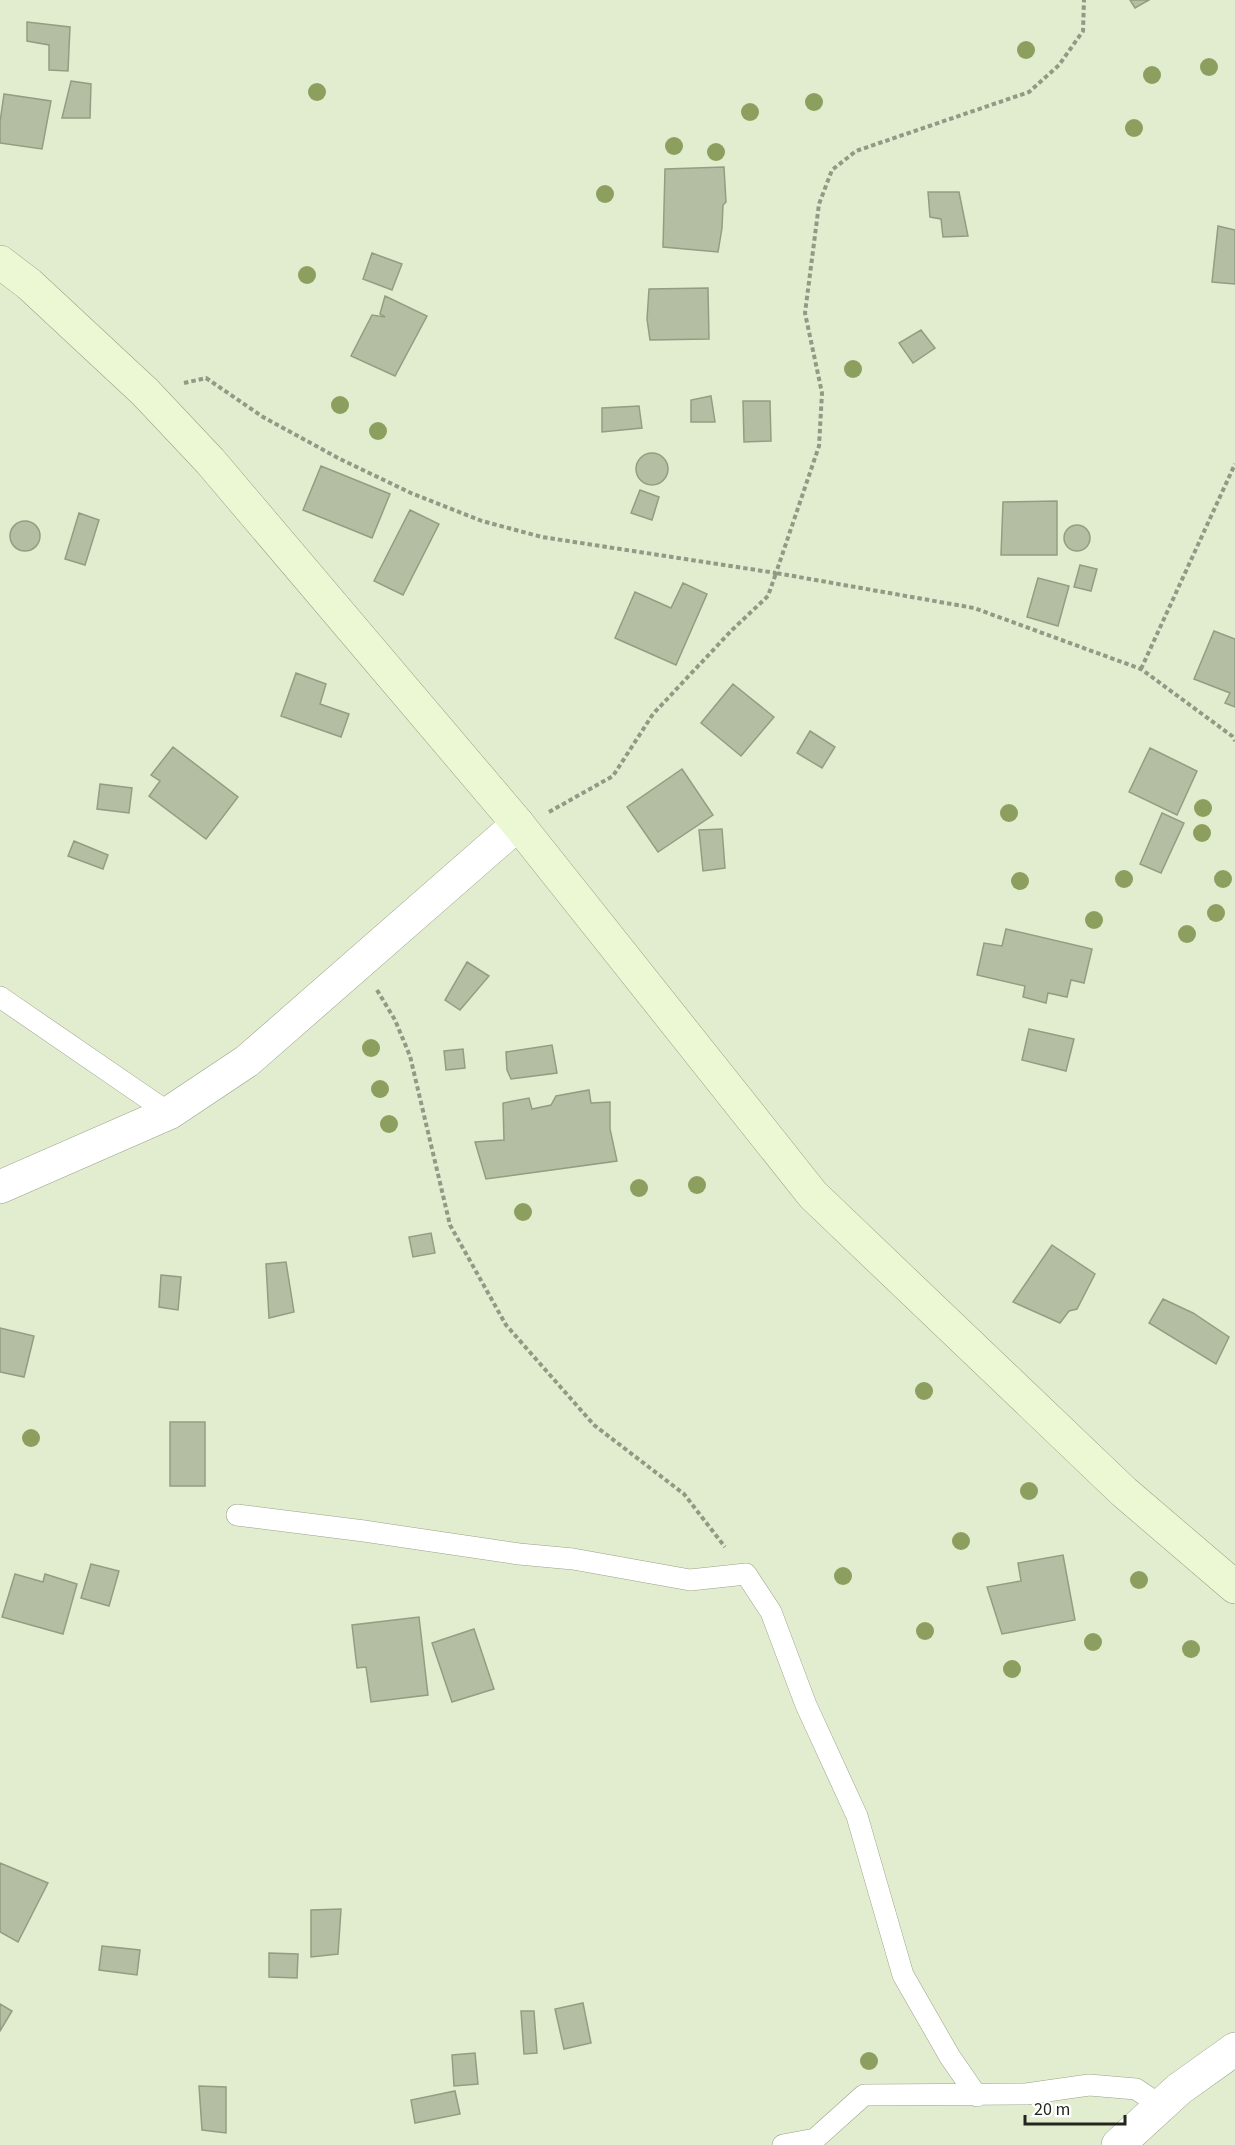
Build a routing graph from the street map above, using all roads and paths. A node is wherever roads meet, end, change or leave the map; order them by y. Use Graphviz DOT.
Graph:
graph roads {
  1 [pos="1084,0"];
  2 [pos="0,262"];
  3 [pos="145,392"];
  4 [pos="1235,464"];
  5 [pos="776,573"];
  6 [pos="1141,669"];
  7 [pos="1235,741"];
  8 [pos="518,824"];
  9 [pos="360,963"];
  10 [pos="0,997"];
  11 [pos="169,1113"];
  12 [pos="0,1187"];
  13 [pos="237,1515"];
  14 [pos="746,1574"];
  15 [pos="1235,1587"];
  16 [pos="1235,2049"];
  17 [pos="976,2096"];
  18 [pos="1160,2105"];
  19 [pos="783,2145"];
  20 [pos="1118,2145"];
  1 -- 5 [label="path"];
  2 -- 3 [label="main road"];
  3 -- 5 [label="path"];
  3 -- 8 [label="main road"];
  4 -- 6 [label="path"];
  5 -- 6 [label="path"];
  5 -- 8 [label="path"];
  6 -- 7 [label="path"];
  8 -- 9 [label="street"];
  8 -- 15 [label="main road"];
  9 -- 11 [label="street"];
  9 -- 14 [label="path"];
  10 -- 11 [label="lane"];
  11 -- 12 [label="street"];
  13 -- 14 [label="lane"];
  14 -- 17 [label="lane"];
  16 -- 18 [label="street"];
  17 -- 18 [label="lane"];
  17 -- 19 [label="lane"];
  18 -- 20 [label="street"];
}
